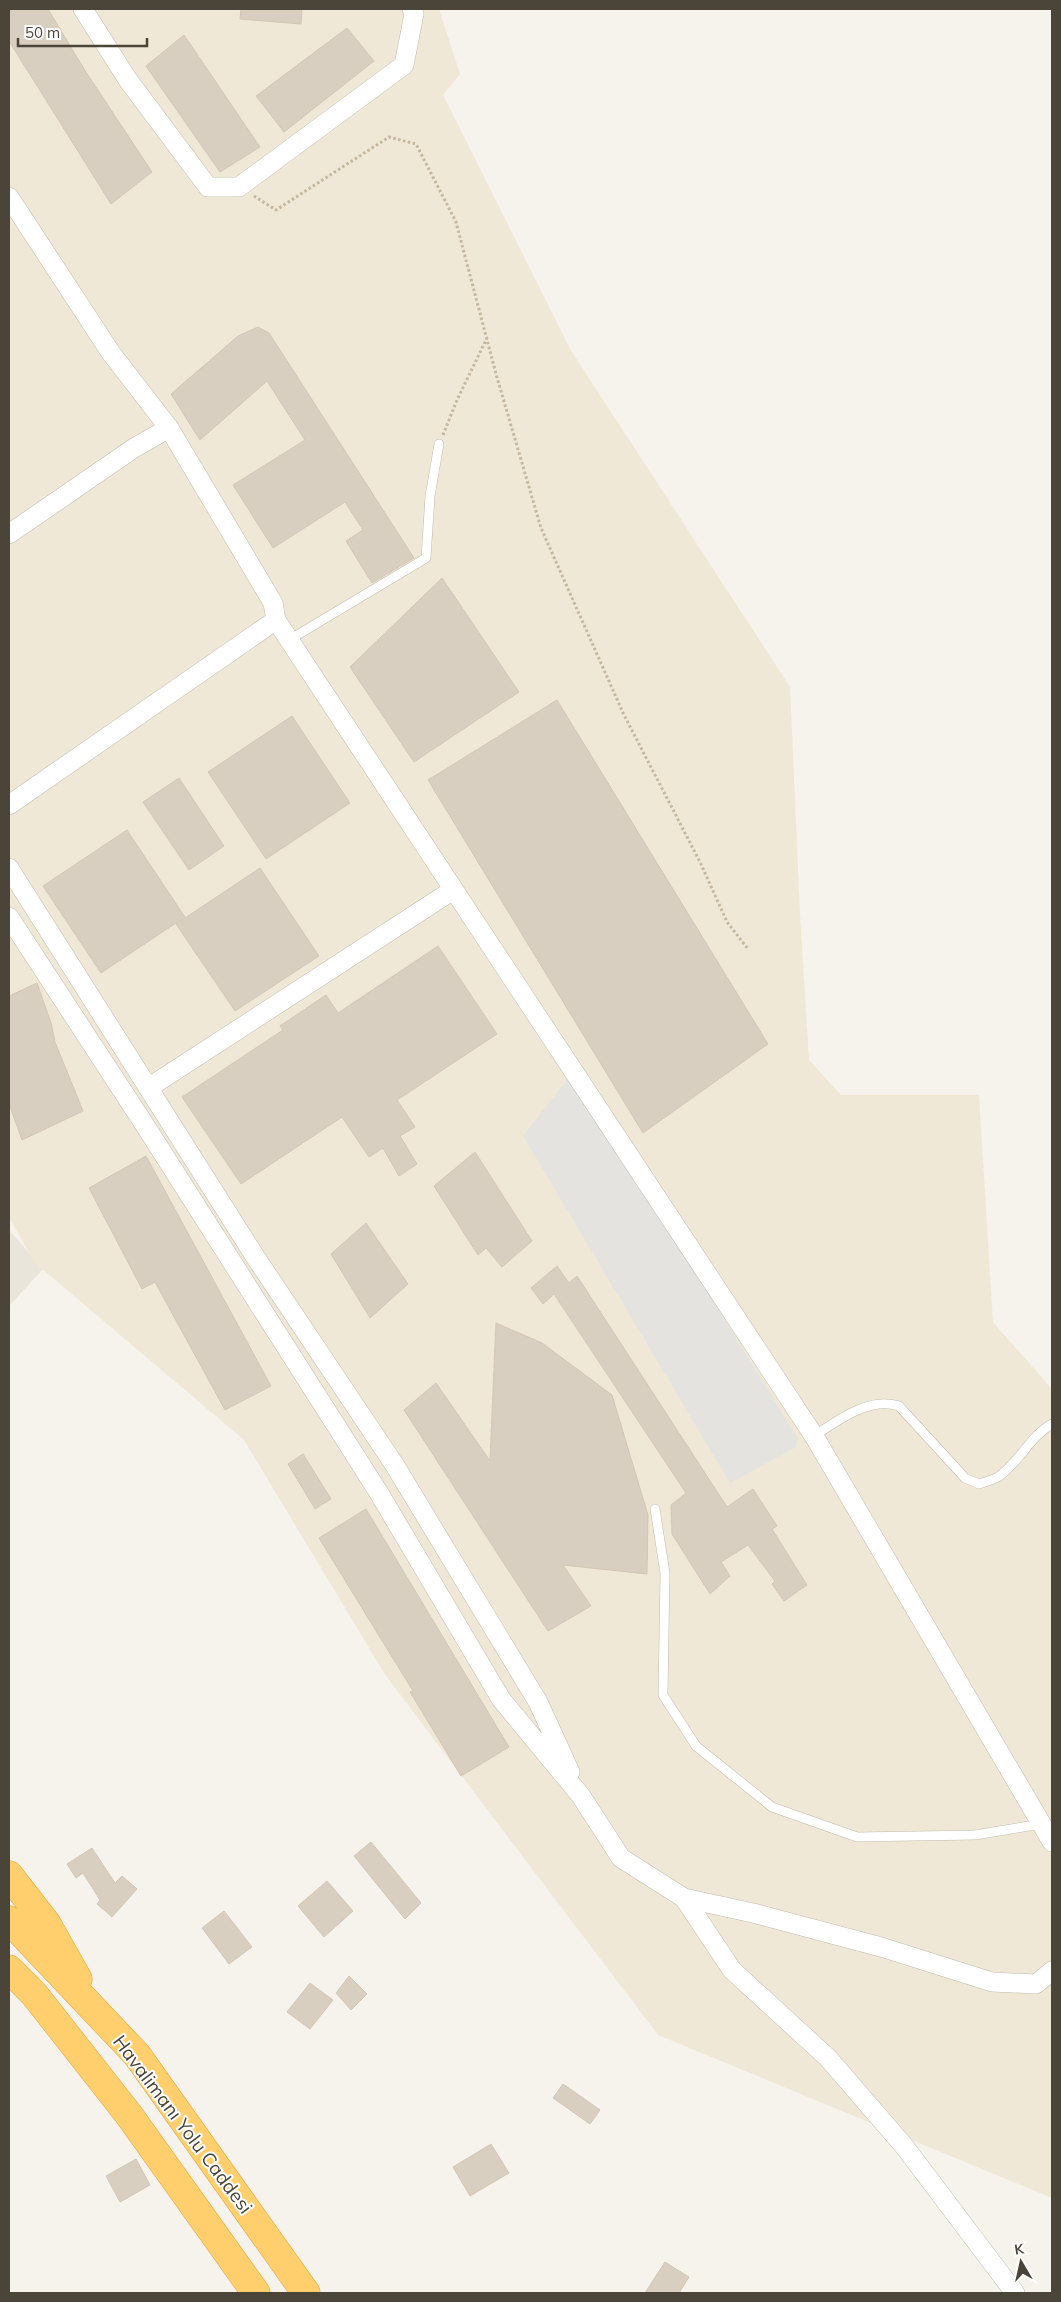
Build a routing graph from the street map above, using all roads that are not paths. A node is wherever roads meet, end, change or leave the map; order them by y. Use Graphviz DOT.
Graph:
graph roads {
  1 [pos="83,9"];
  2 [pos="412,9"];
  3 [pos="9,196"];
  4 [pos="169,428"];
  5 [pos="439,444"];
  6 [pos="9,534"];
  7 [pos="276,620"];
  8 [pos="289,640"];
  9 [pos="9,805"];
  10 [pos="9,868"];
  11 [pos="453,890"];
  12 [pos="9,917"];
  13 [pos="148,1088"];
  14 [pos="1052,1424"];
  15 [pos="814,1436"];
  16 [pos="655,1509"];
  17 [pos="581,1796"];
  18 [pos="1041,1824"];
  19 [pos="1052,1842"];
  20 [pos="9,1875"];
  21 [pos="684,1898"];
  22 [pos="9,1920"];
  23 [pos="9,1969"];
  24 [pos="1052,1971"];
  25 [pos="9,1996"];
  26 [pos="89,2003"];
  27 [pos="61,2028"];
  28 [pos="256,2293"];
  29 [pos="306,2293"];
  30 [pos="1015,2293"];
  1 -- 2 [label="street"];
  3 -- 4 [label="street"];
  4 -- 6 [label="street"];
  4 -- 7 [label="street"];
  5 -- 8 [label="lane"];
  7 -- 8 [label="street"];
  7 -- 9 [label="street"];
  8 -- 11 [label="street"];
  10 -- 13 [label="street"];
  11 -- 13 [label="street"];
  11 -- 15 [label="street"];
  12 -- 17 [label="street"];
  13 -- 17 [label="street"];
  14 -- 15 [label="lane"];
  15 -- 18 [label="street"];
  16 -- 18 [label="lane"];
  17 -- 21 [label="street"];
  18 -- 19 [label="street"];
  20 -- 26 [label="highway"];
  21 -- 24 [label="street"];
  21 -- 30 [label="street"];
  22 -- 26 [label="highway, Havalimanı Yolu Caddesi"];
  23 -- 27 [label="highway, Havalimanı Yolu Caddesi"];
  25 -- 27 [label="highway"];
  26 -- 29 [label="highway, Havalimanı Yolu Caddesi"];
  27 -- 28 [label="highway, Havalimanı Yolu Caddesi"];
}
